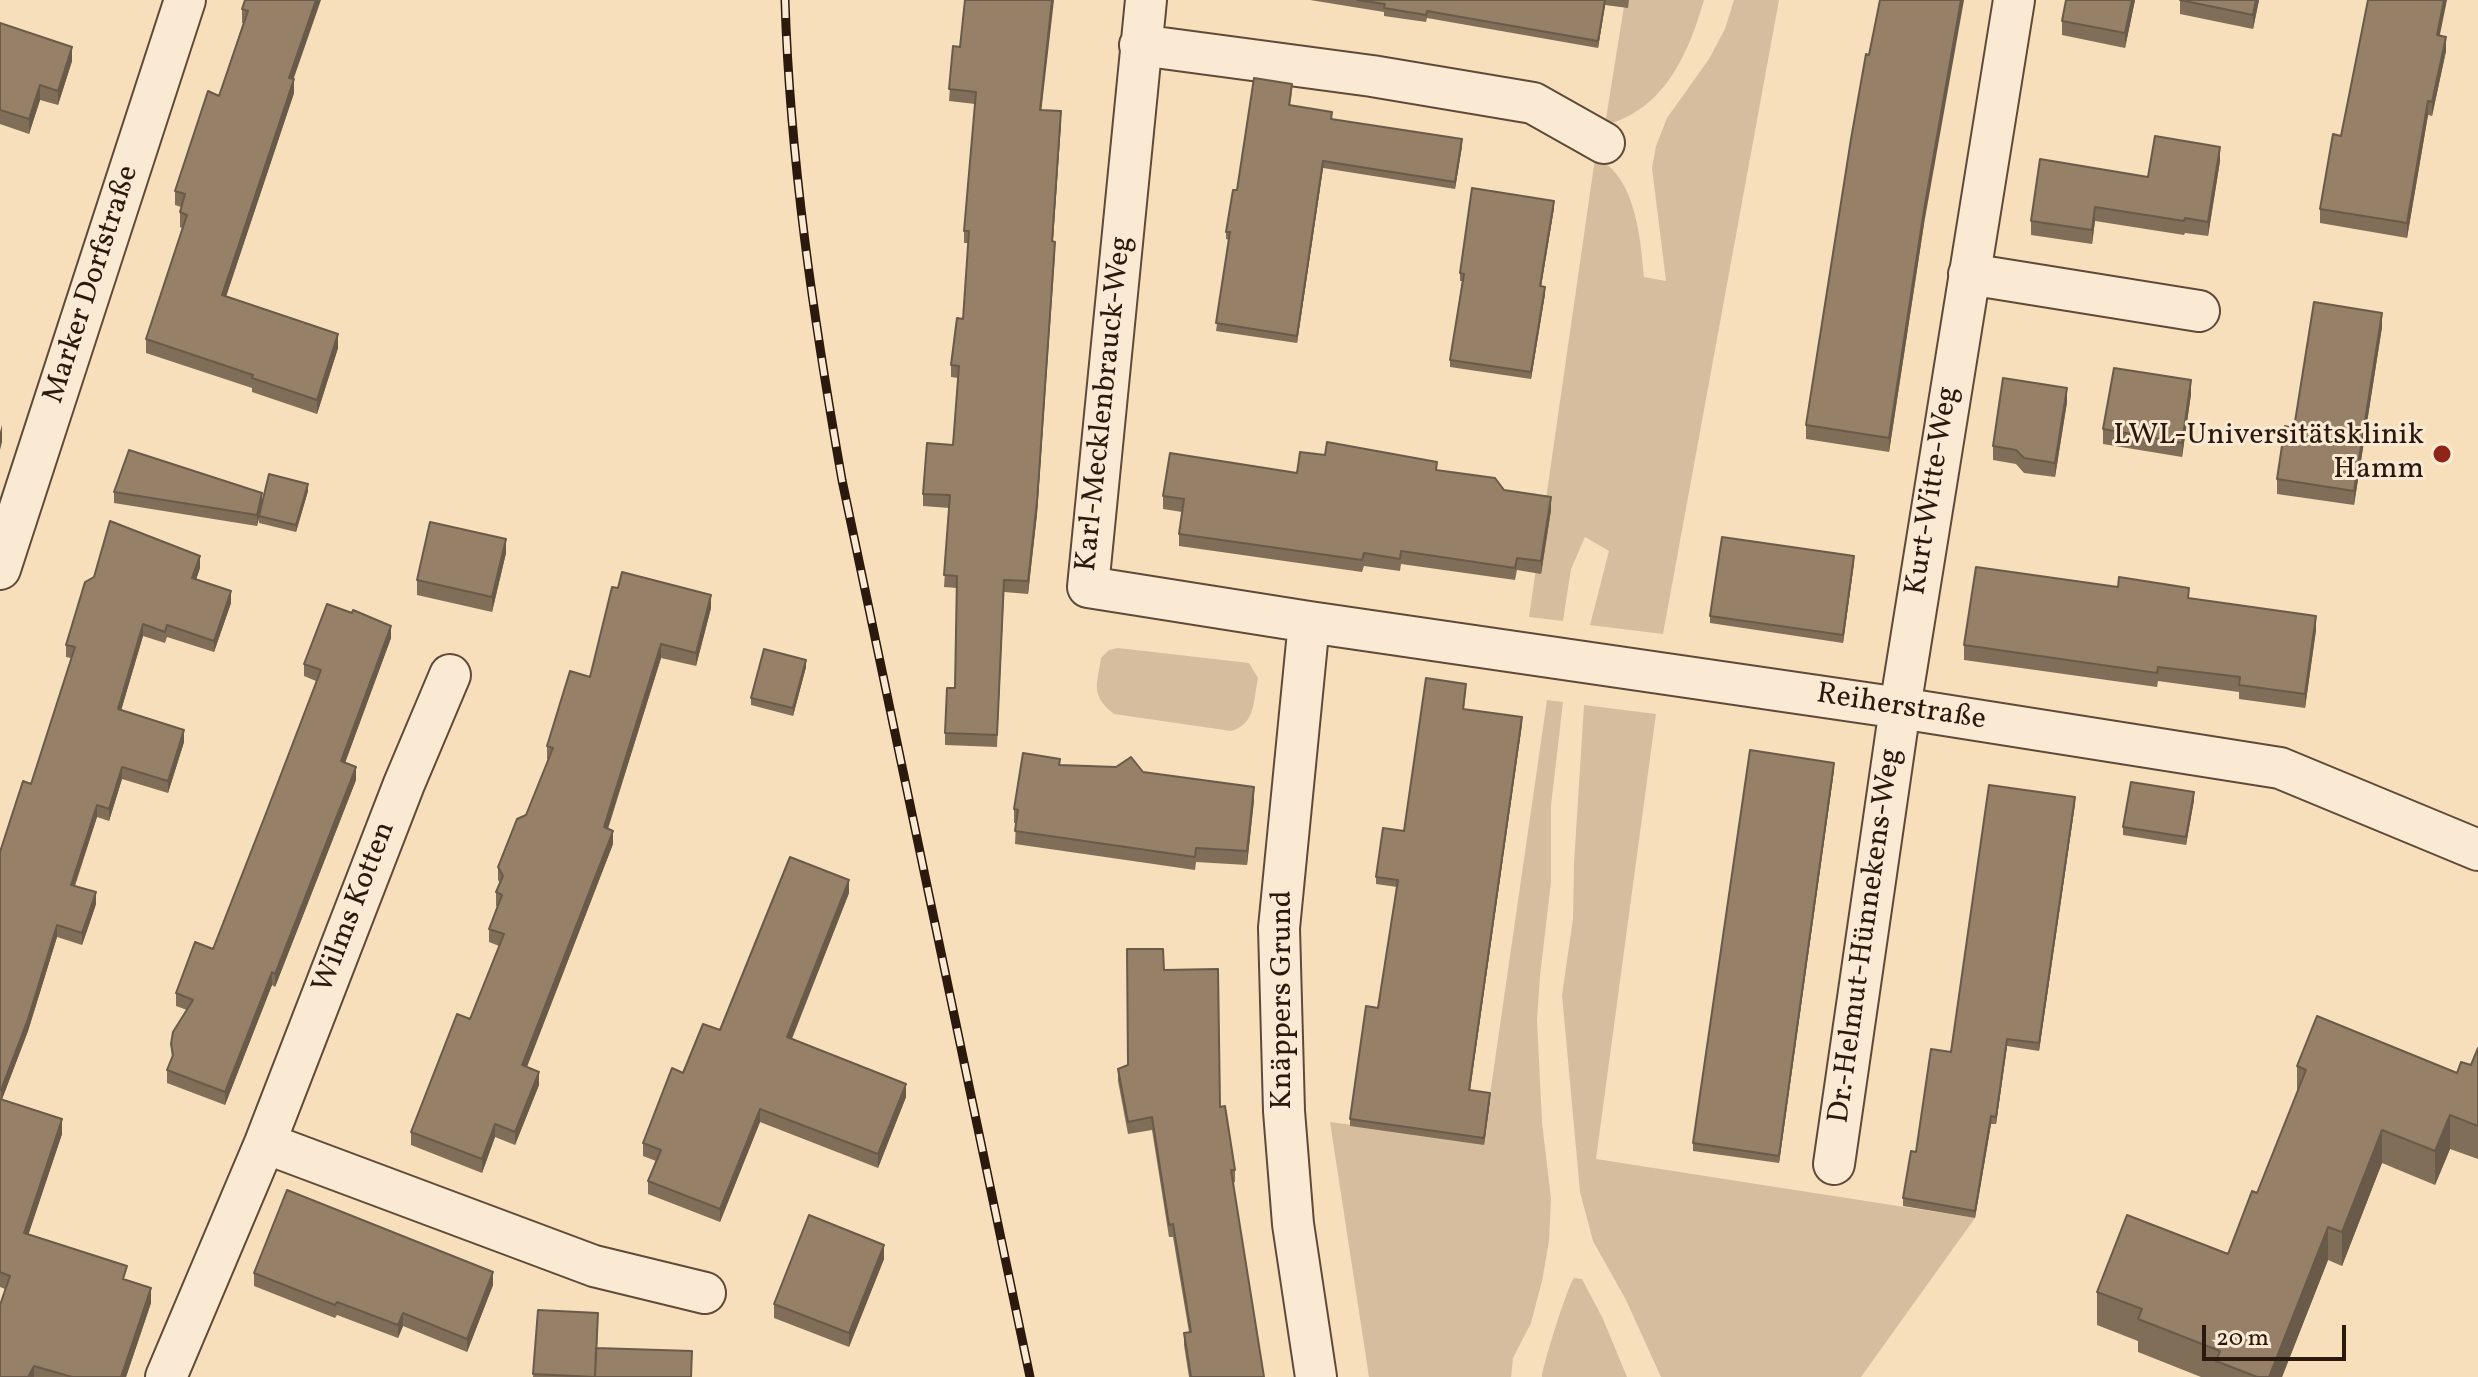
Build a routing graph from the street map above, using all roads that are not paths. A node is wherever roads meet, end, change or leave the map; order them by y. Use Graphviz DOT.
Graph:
graph roads {
  1 [pos="185,0"];
  2 [pos="1146,0"];
  3 [pos="2014,0"];
  4 [pos="1140,45"];
  5 [pos="1604,143"];
  6 [pos="1969,274"];
  7 [pos="2199,311"];
  8 [pos="0,569"];
  9 [pos="1309,622"];
  10 [pos="450,675"];
  11 [pos="1900,708"];
  12 [pos="2478,850"];
  13 [pos="265,1143"];
  14 [pos="1834,1164"];
  15 [pos="705,1293"];
  16 [pos="166,1377"];
  17 [pos="1316,1377"];
  1 -- 8 [label="street, Marker Dorfstraße"];
  2 -- 4 [label="street, Karl-Mecklenbrauck-Weg"];
  3 -- 6 [label="street, Kurt-Witte-Weg"];
  4 -- 5 [label="street"];
  4 -- 9 [label="street, Karl-Mecklenbrauck-Weg"];
  6 -- 7 [label="street"];
  6 -- 11 [label="street, Kurt-Witte-Weg"];
  9 -- 11 [label="street, Reiherstraße"];
  9 -- 17 [label="street, Knäppers Grund"];
  10 -- 13 [label="street, Wilms Kotten"];
  11 -- 12 [label="street, Reiherstraße"];
  11 -- 14 [label="street, Dr.-Helmut-Hünnekens-Weg"];
  13 -- 15 [label="street"];
  13 -- 16 [label="street, Wilms Kotten"];
}
